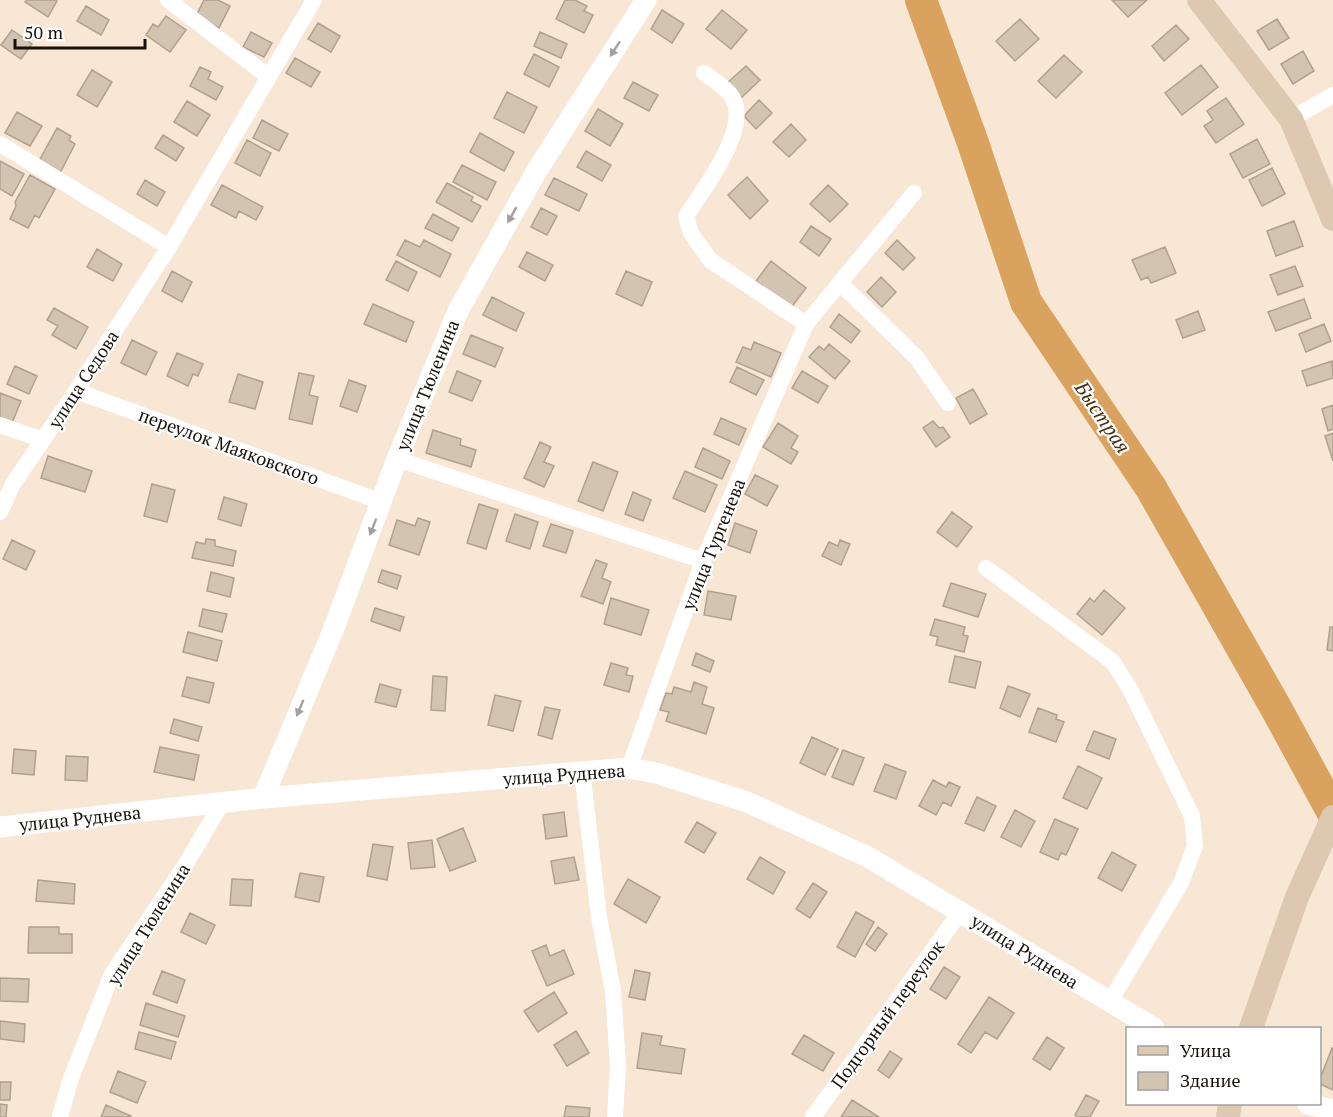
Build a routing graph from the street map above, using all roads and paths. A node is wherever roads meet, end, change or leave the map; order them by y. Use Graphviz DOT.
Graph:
graph roads {
  1 [pos="168,0"];
  2 [pos="314,0"];
  3 [pos="646,0"];
  4 [pos="1199,0"];
  5 [pos="704,73"];
  6 [pos="269,77"];
  7 [pos="1333,95"];
  8 [pos="1291,119"];
  9 [pos="0,144"];
  10 [pos="914,193"];
  11 [pos="1333,219"];
  12 [pos="169,247"];
  13 [pos="840,283"];
  14 [pos="806,324"];
  15 [pos="76,391"];
  16 [pos="948,403"];
  17 [pos="0,425"];
  18 [pos="43,440"];
  19 [pos="397,459"];
  20 [pos="382,502"];
  21 [pos="0,512"];
  22 [pos="703,561"];
  23 [pos="986,568"];
  24 [pos="629,768"];
  25 [pos="582,771"];
  26 [pos="263,798"];
  27 [pos="222,803"];
  28 [pos="1333,817"];
  29 [pos="0,827"];
  30 [pos="961,911"];
  31 [pos="1109,1003"];
  32 [pos="1151,1027"];
  33 [pos="1252,1027"];
  34 [pos="1312,1105"];
  35 [pos="1333,1110"];
  36 [pos="60,1117"];
  37 [pos="615,1117"];
  38 [pos="813,1117"];
  1 -- 6 [label="street"];
  2 -- 6 [label="street, улица Седова"];
  3 -- 19 [label="street, улица Тюленина, one-way"];
  4 -- 8 [label="main road"];
  5 -- 14 [label="street"];
  6 -- 12 [label="street, улица Седова"];
  7 -- 8 [label="street"];
  8 -- 11 [label="main road"];
  9 -- 12 [label="street"];
  10 -- 13 [label="street, улица Тургенева"];
  12 -- 15 [label="street, улица Седова"];
  13 -- 14 [label="street, улица Тургенева"];
  13 -- 16 [label="street"];
  14 -- 22 [label="street, улица Тургенева"];
  15 -- 18 [label="street, улица Седова"];
  15 -- 20 [label="street, переулок Маяковского"];
  17 -- 18 [label="street"];
  18 -- 21 [label="street, улица Седова"];
  19 -- 20 [label="street, улица Тюленина"];
  19 -- 22 [label="street"];
  20 -- 26 [label="street, улица Тюленина, one-way"];
  22 -- 24 [label="street, улица Тургенева"];
  23 -- 31 [label="street"];
  24 -- 25 [label="street, улица Руднева"];
  24 -- 30 [label="street, улица Руднева"];
  25 -- 26 [label="street, улица Руднева"];
  25 -- 37 [label="street"];
  26 -- 27 [label="street, улица Руднева"];
  27 -- 29 [label="street, улица Руднева"];
  27 -- 36 [label="street, улица Тюленина"];
  28 -- 33 [label="main road"];
  30 -- 31 [label="street, улица Руднева"];
  30 -- 38 [label="street, Подгорный переулок"];
  31 -- 32 [label="street, улица Руднева"];
  34 -- 35 [label="street"];
}
